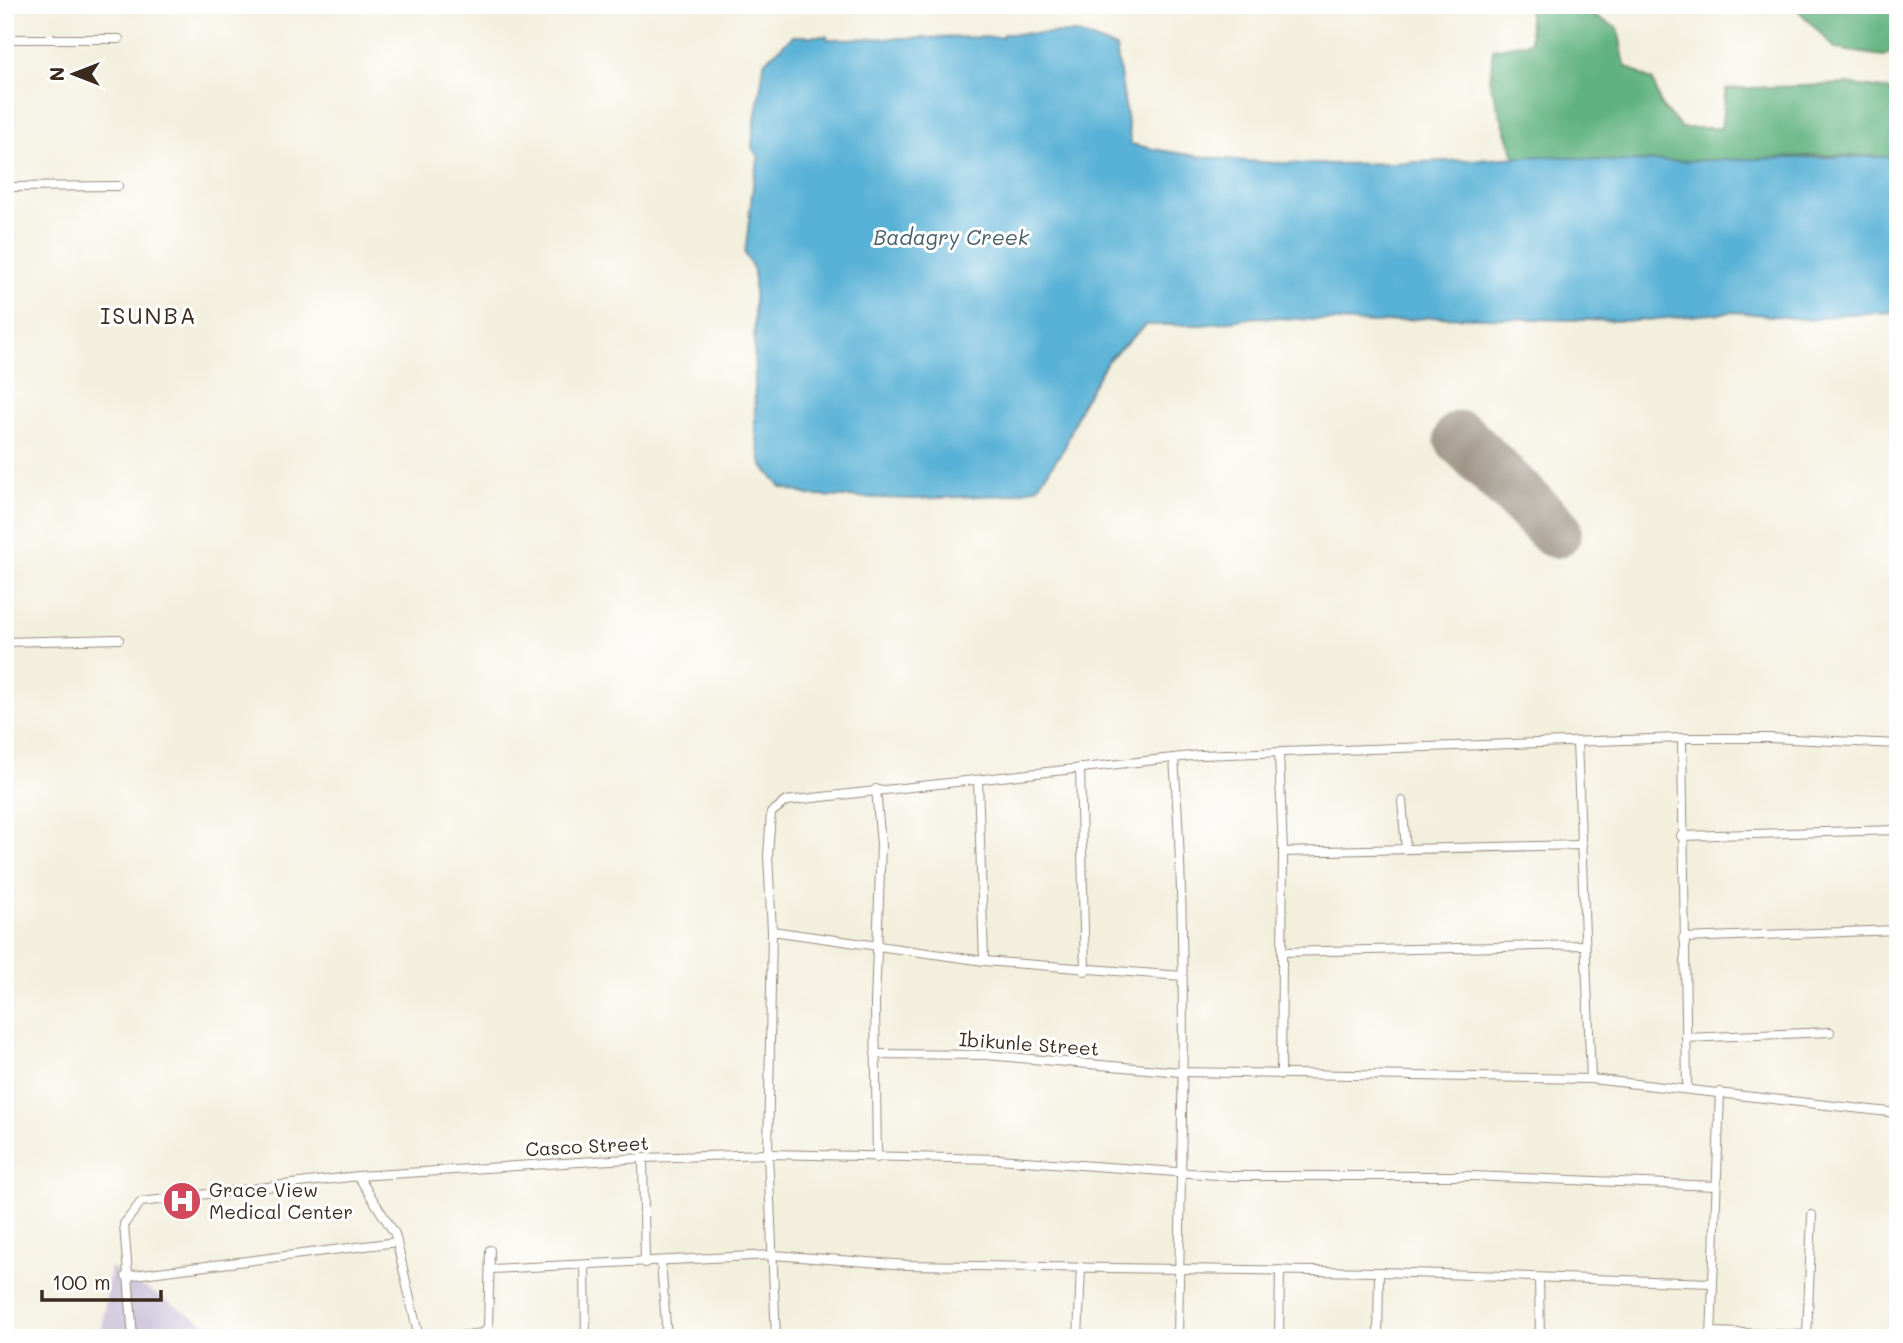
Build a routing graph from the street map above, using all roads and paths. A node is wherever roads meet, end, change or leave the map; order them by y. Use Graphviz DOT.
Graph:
graph roads {
  1 [pos="5,39"];
  2 [pos="119,39"];
  3 [pos="5,187"];
  4 [pos="118,187"];
  5 [pos="119,639"];
  6 [pos="5,642"];
  7 [pos="1682,738"];
  8 [pos="1577,742"];
  9 [pos="1898,744"];
  10 [pos="1279,754"];
  11 [pos="1174,759"];
  12 [pos="1080,768"];
  13 [pos="978,780"];
  14 [pos="876,789"];
  15 [pos="1402,801"];
  16 [pos="1898,830"];
  17 [pos="1681,836"];
  18 [pos="1582,845"];
  19 [pos="1406,849"];
  20 [pos="1283,852"];
  21 [pos="1898,930"];
  22 [pos="772,931"];
  23 [pos="1683,938"];
  24 [pos="877,945"];
  25 [pos="1585,945"];
  26 [pos="1282,953"];
  27 [pos="984,961"];
  28 [pos="1085,971"];
  29 [pos="1182,976"];
  30 [pos="1829,1032"];
  31 [pos="1686,1038"];
  32 [pos="875,1054"];
  33 [pos="1181,1072"];
  34 [pos="1281,1075"];
  35 [pos="1591,1079"];
  36 [pos="1687,1088"];
  37 [pos="1720,1092"];
  38 [pos="1898,1113"];
  39 [pos="768,1154"];
  40 [pos="643,1158"];
  41 [pos="877,1158"];
  42 [pos="1179,1173"];
  43 [pos="358,1176"];
  44 [pos="1716,1186"];
  45 [pos="1812,1215"];
  46 [pos="397,1242"];
  47 [pos="490,1250"];
  48 [pos="773,1255"];
  49 [pos="661,1262"];
  50 [pos="645,1263"];
  51 [pos="585,1265"];
  52 [pos="1081,1267"];
  53 [pos="491,1269"];
  54 [pos="1179,1270"];
  55 [pos="1280,1270"];
  56 [pos="1379,1272"];
  57 [pos="126,1276"];
  58 [pos="1539,1278"];
  59 [pos="1712,1283"];
  60 [pos="1711,1335"];
  61 [pos="1806,1336"];
  62 [pos="133,1338"];
  63 [pos="419,1338"];
  64 [pos="442,1338"];
  65 [pos="586,1338"];
  66 [pos="667,1338"];
  67 [pos="776,1338"];
  68 [pos="1078,1338"];
  69 [pos="1178,1338"];
  70 [pos="1279,1338"];
  71 [pos="1378,1338"];
  72 [pos="1540,1338"];
  1 -- 2 [label="street"];
  3 -- 4 [label="street"];
  5 -- 6 [label="street"];
  7 -- 8 [label="street"];
  7 -- 9 [label="street"];
  7 -- 17 [label="street"];
  8 -- 10 [label="street"];
  8 -- 18 [label="street"];
  10 -- 11 [label="street"];
  10 -- 20 [label="street"];
  11 -- 12 [label="street"];
  11 -- 29 [label="street"];
  12 -- 13 [label="street"];
  12 -- 28 [label="street"];
  13 -- 14 [label="street"];
  13 -- 27 [label="street"];
  14 -- 22 [label="street"];
  14 -- 24 [label="street"];
  15 -- 19 [label="street"];
  16 -- 17 [label="street"];
  17 -- 23 [label="street"];
  18 -- 19 [label="street"];
  18 -- 25 [label="street"];
  19 -- 20 [label="street"];
  20 -- 26 [label="street"];
  21 -- 23 [label="street"];
  22 -- 24 [label="street"];
  22 -- 39 [label="street"];
  23 -- 31 [label="street"];
  24 -- 27 [label="street"];
  24 -- 32 [label="street"];
  25 -- 26 [label="street"];
  25 -- 35 [label="street"];
  26 -- 34 [label="street"];
  27 -- 28 [label="street"];
  28 -- 29 [label="street"];
  29 -- 33 [label="street"];
  30 -- 31 [label="street"];
  31 -- 36 [label="street"];
  32 -- 33 [label="street, Ibikunle Street"];
  32 -- 41 [label="street"];
  33 -- 34 [label="street, Ibikunle Street"];
  33 -- 42 [label="street"];
  34 -- 35 [label="street, Ibikunle Street"];
  35 -- 36 [label="street, Ibikunle Street"];
  36 -- 37 [label="street, Ibikunle Street"];
  37 -- 38 [label="street, Ibikunle Street"];
  37 -- 44 [label="street"];
  39 -- 40 [label="street, Casco Street"];
  39 -- 41 [label="street, Casco Street"];
  39 -- 48 [label="street"];
  40 -- 43 [label="street, Casco Street"];
  40 -- 50 [label="street"];
  41 -- 42 [label="street, Casco Street"];
  42 -- 44 [label="street, Casco Street"];
  42 -- 54 [label="street"];
  43 -- 46 [label="street"];
  43 -- 57 [label="street, Casco Street"];
  44 -- 59 [label="street"];
  45 -- 61 [label="street"];
  46 -- 57 [label="street"];
  46 -- 63 [label="street"];
  47 -- 53 [label="street"];
  48 -- 49 [label="street"];
  48 -- 52 [label="street"];
  48 -- 67 [label="street"];
  49 -- 50 [label="street"];
  49 -- 66 [label="street"];
  50 -- 51 [label="street"];
  51 -- 53 [label="street"];
  51 -- 65 [label="street"];
  52 -- 54 [label="street"];
  52 -- 68 [label="street"];
  53 -- 64 [label="street"];
  54 -- 55 [label="street"];
  54 -- 69 [label="street"];
  55 -- 56 [label="street"];
  55 -- 70 [label="street"];
  56 -- 58 [label="street"];
  56 -- 71 [label="street"];
  57 -- 62 [label="street, Casco Street"];
  58 -- 59 [label="street"];
  58 -- 72 [label="street"];
  59 -- 60 [label="street"];
  60 -- 61 [label="street"];
}
